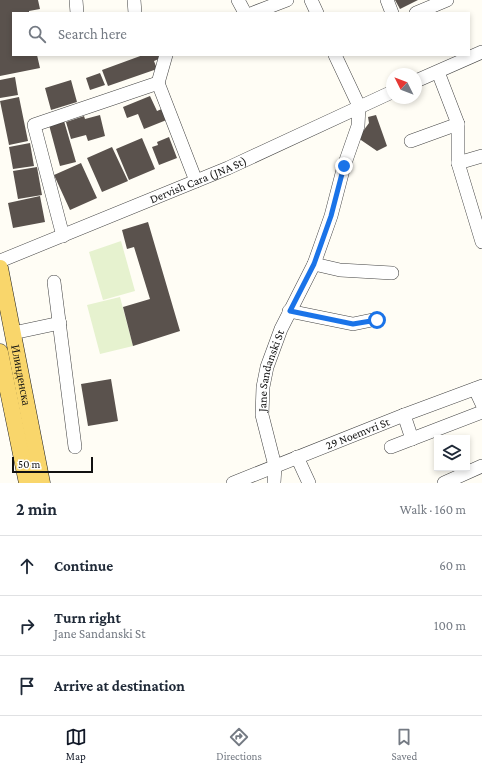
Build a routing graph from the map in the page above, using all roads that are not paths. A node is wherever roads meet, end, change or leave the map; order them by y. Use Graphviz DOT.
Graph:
graph roads {
  1 [pos="76,0"];
  2 [pos="134,0"];
  3 [pos="238,0"];
  4 [pos="287,0"];
  5 [pos="311,0"];
  6 [pos="386,0"];
  7 [pos="447,0"];
  8 [pos="77,12"];
  9 [pos="135,12"];
  10 [pos="244,12"];
  11 [pos="256,12"];
  12 [pos="316,12"];
  13 [pos="392,12"];
  14 [pos="418,12"];
  15 [pos="482,52"];
  16 [pos="166,56"];
  17 [pos="335,56"];
  18 [pos="438,72"];
  19 [pos="422,79"];
  20 [pos="158,83"];
  21 [pos="386,95"];
  22 [pos="359,106"];
  23 [pos="458,124"];
  24 [pos="411,141"];
  25 [pos="482,156"];
  26 [pos="458,163"];
  27 [pos="196,181"];
  28 [pos="63,236"];
  29 [pos="482,242"];
  30 [pos="0,261"];
  31 [pos="314,264"];
  32 [pos="0,268"];
  33 [pos="392,273"];
  34 [pos="54,282"];
  35 [pos="290,311"];
  36 [pos="377,320"];
  37 [pos="60,323"];
  38 [pos="13,333"];
  39 [pos="0,352"];
  40 [pos="478,388"];
  41 [pos="482,404"];
  42 [pos="482,412"];
  43 [pos="404,415"];
  44 [pos="412,438"];
  45 [pos="391,446"];
  46 [pos="75,447"];
  47 [pos="297,457"];
  48 [pos="275,466"];
  49 [pos="482,466"];
  50 [pos="27,483"];
  51 [pos="42,483"];
  52 [pos="233,483"];
  53 [pos="274,483"];
  54 [pos="309,483"];
  55 [pos="444,483"];
  1 -- 8 [label="street"];
  2 -- 9 [label="street"];
  3 -- 10 [label="street"];
  4 -- 11 [label="street"];
  5 -- 12 [label="street"];
  6 -- 13 [label="street"];
  7 -- 14 [label="street"];
  15 -- 18 [label="street"];
  16 -- 20 [label="street"];
  17 -- 22 [label="street, Jane Sandanski St"];
  18 -- 19 [label="street"];
  18 -- 23 [label="street"];
  20 -- 27 [label="street"];
  20 -- 28 [label="street"];
  21 -- 22 [label="street, Dervish Cara (JNA St)"];
  22 -- 27 [label="street, Dervish Cara (JNA St)"];
  22 -- 31 [label="street, Jane Sandanski St"];
  23 -- 24 [label="street"];
  23 -- 26 [label="street"];
  25 -- 26 [label="street"];
  26 -- 29 [label="street"];
  27 -- 28 [label="street, Dervish Cara (JNA St)"];
  28 -- 30 [label="street, Dervish Cara (JNA St)"];
  31 -- 33 [label="street"];
  31 -- 35 [label="street, Jane Sandanski St"];
  32 -- 38 [label="main road, Илинденска"];
  34 -- 37 [label="street"];
  35 -- 36 [label="street"];
  35 -- 48 [label="street, Jane Sandanski St"];
  37 -- 38 [label="street"];
  37 -- 46 [label="street"];
  38 -- 51 [label="main road, Илинденска"];
  39 -- 50 [label="main road, Илинденска"];
  40 -- 41 [label="street"];
  40 -- 43 [label="street, 29 Noemvri St"];
  42 -- 44 [label="street"];
  43 -- 44 [label="street"];
  43 -- 47 [label="street, 29 Noemvri St"];
  44 -- 45 [label="street"];
  47 -- 48 [label="street, 29 Noemvri St"];
  47 -- 54 [label="street"];
  48 -- 52 [label="street, 29 Noemvri St"];
  48 -- 53 [label="street, Jane Sandanski St"];
  49 -- 55 [label="street"];
}
